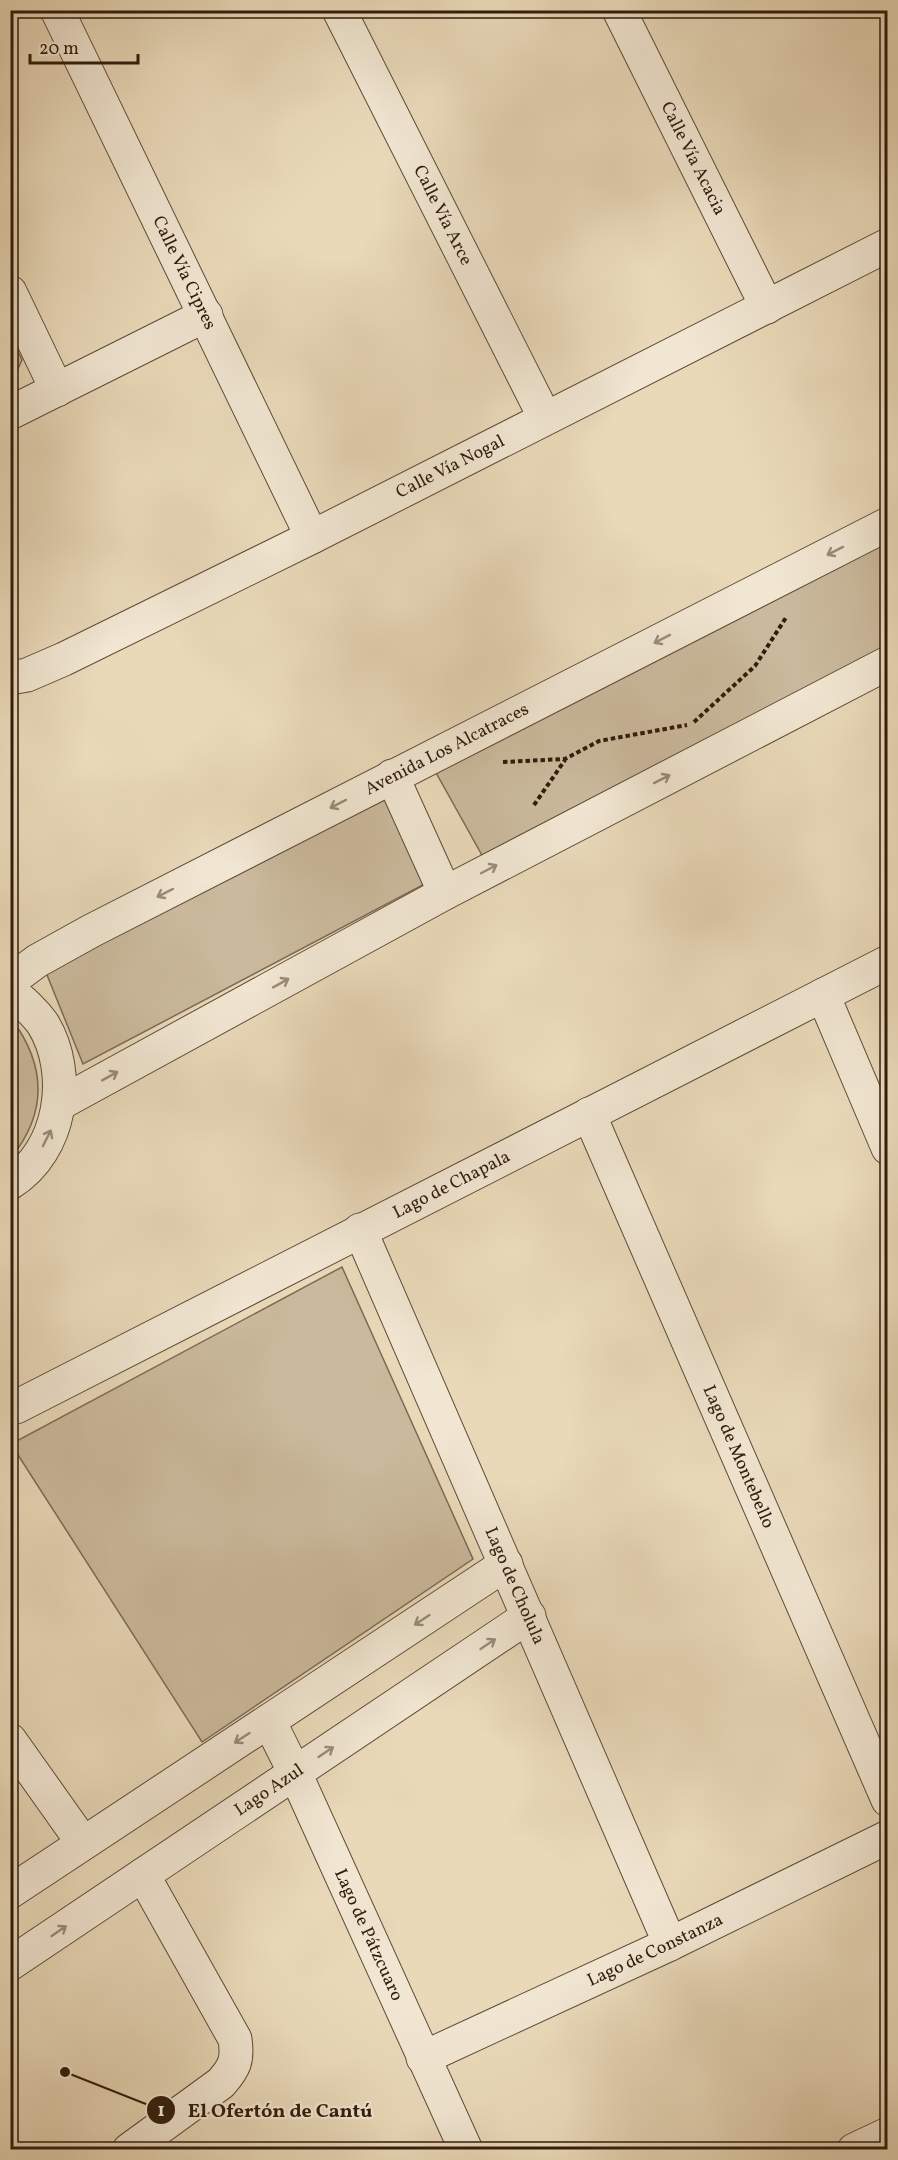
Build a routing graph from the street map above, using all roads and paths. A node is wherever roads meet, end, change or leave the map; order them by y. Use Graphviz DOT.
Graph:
graph roads {
  1 [pos="57,10"];
  2 [pos="339,10"];
  3 [pos="619,10"];
  4 [pos="888,245"];
  5 [pos="10,292"];
  6 [pos="767,307"];
  7 [pos="206,315"];
  8 [pos="57,390"];
  9 [pos="10,413"];
  10 [pos="545,418"];
  11 [pos="888,524"];
  12 [pos="312,537"];
  13 [pos="787,616"];
  14 [pos="888,663"];
  15 [pos="10,678"];
  16 [pos="470,737"];
  17 [pos="392,776"];
  18 [pos="445,892"];
  19 [pos="888,962"];
  20 [pos="10,981"];
  21 [pos="10,991"];
  22 [pos="823,995"];
  23 [pos="59,1104"];
  24 [pos="589,1114"];
  25 [pos="888,1148"];
  26 [pos="10,1183"];
  27 [pos="360,1230"];
  28 [pos="16,1407"];
  29 [pos="506,1564"];
  30 [pos="529,1616"];
  31 [pos="269,1720"];
  32 [pos="10,1740"];
  33 [pos="295,1773"];
  34 [pos="888,1800"];
  35 [pos="888,1837"];
  36 [pos="84,1843"];
  37 [pos="143,1875"];
  38 [pos="10,1892"];
  39 [pos="670,1944"];
  40 [pos="10,1964"];
  41 [pos="423,2058"];
  42 [pos="888,2134"];
  43 [pos="129,2150"];
  44 [pos="466,2150"];
  45 [pos="854,2150"];
  1 -- 7 [label="street, Calle Vía Cipres"];
  2 -- 10 [label="street, Calle Vía Arce"];
  3 -- 6 [label="street, Calle Vía Acacia"];
  4 -- 6 [label="street, Calle Vía Nogal"];
  5 -- 8 [label="street"];
  6 -- 10 [label="street, Calle Vía Nogal"];
  7 -- 8 [label="street"];
  7 -- 12 [label="street, Calle Vía Cipres"];
  8 -- 9 [label="street"];
  10 -- 12 [label="street, Calle Vía Nogal"];
  11 -- 16 [label="street, Avenida Los Alcatraces, one-way"];
  12 -- 15 [label="street, Calle Vía Nogal"];
  13 -- 16 [label="path"];
  18 -- 14 [label="street, one-way"];
  16 -- 17 [label="street, Avenida Los Alcatraces"];
  17 -- 18 [label="street"];
  17 -- 20 [label="street, Avenida Los Alcatraces, one-way"];
  23 -- 18 [label="street, one-way"];
  19 -- 22 [label="street, Lago de Chapala"];
  21 -- 23 [label="street"];
  22 -- 24 [label="street, Lago de Chapala"];
  22 -- 25 [label="street"];
  26 -- 23 [label="street, one-way"];
  24 -- 27 [label="street, Lago de Chapala"];
  24 -- 34 [label="street, Lago de Montebello"];
  27 -- 28 [label="street, Lago de Chapala"];
  27 -- 29 [label="street, Lago de Cholula"];
  29 -- 30 [label="street, Lago de Cholula"];
  29 -- 31 [label="street, one-way"];
  33 -- 30 [label="street, Lago Azul, one-way"];
  30 -- 39 [label="street, Lago de Cholula"];
  31 -- 33 [label="street, Lago de Pátzcuaro"];
  31 -- 36 [label="street, one-way"];
  32 -- 36 [label="street"];
  33 -- 37 [label="street, Lago Azul"];
  33 -- 41 [label="street, Lago de Pátzcuaro"];
  35 -- 39 [label="street, Lago de Constanza"];
  36 -- 38 [label="street"];
  40 -- 37 [label="street, Lago Azul, one-way"];
  37 -- 43 [label="street"];
  39 -- 41 [label="street, Lago de Constanza"];
  41 -- 44 [label="street, Lago de Pátzcuaro"];
  42 -- 45 [label="street"];
}
